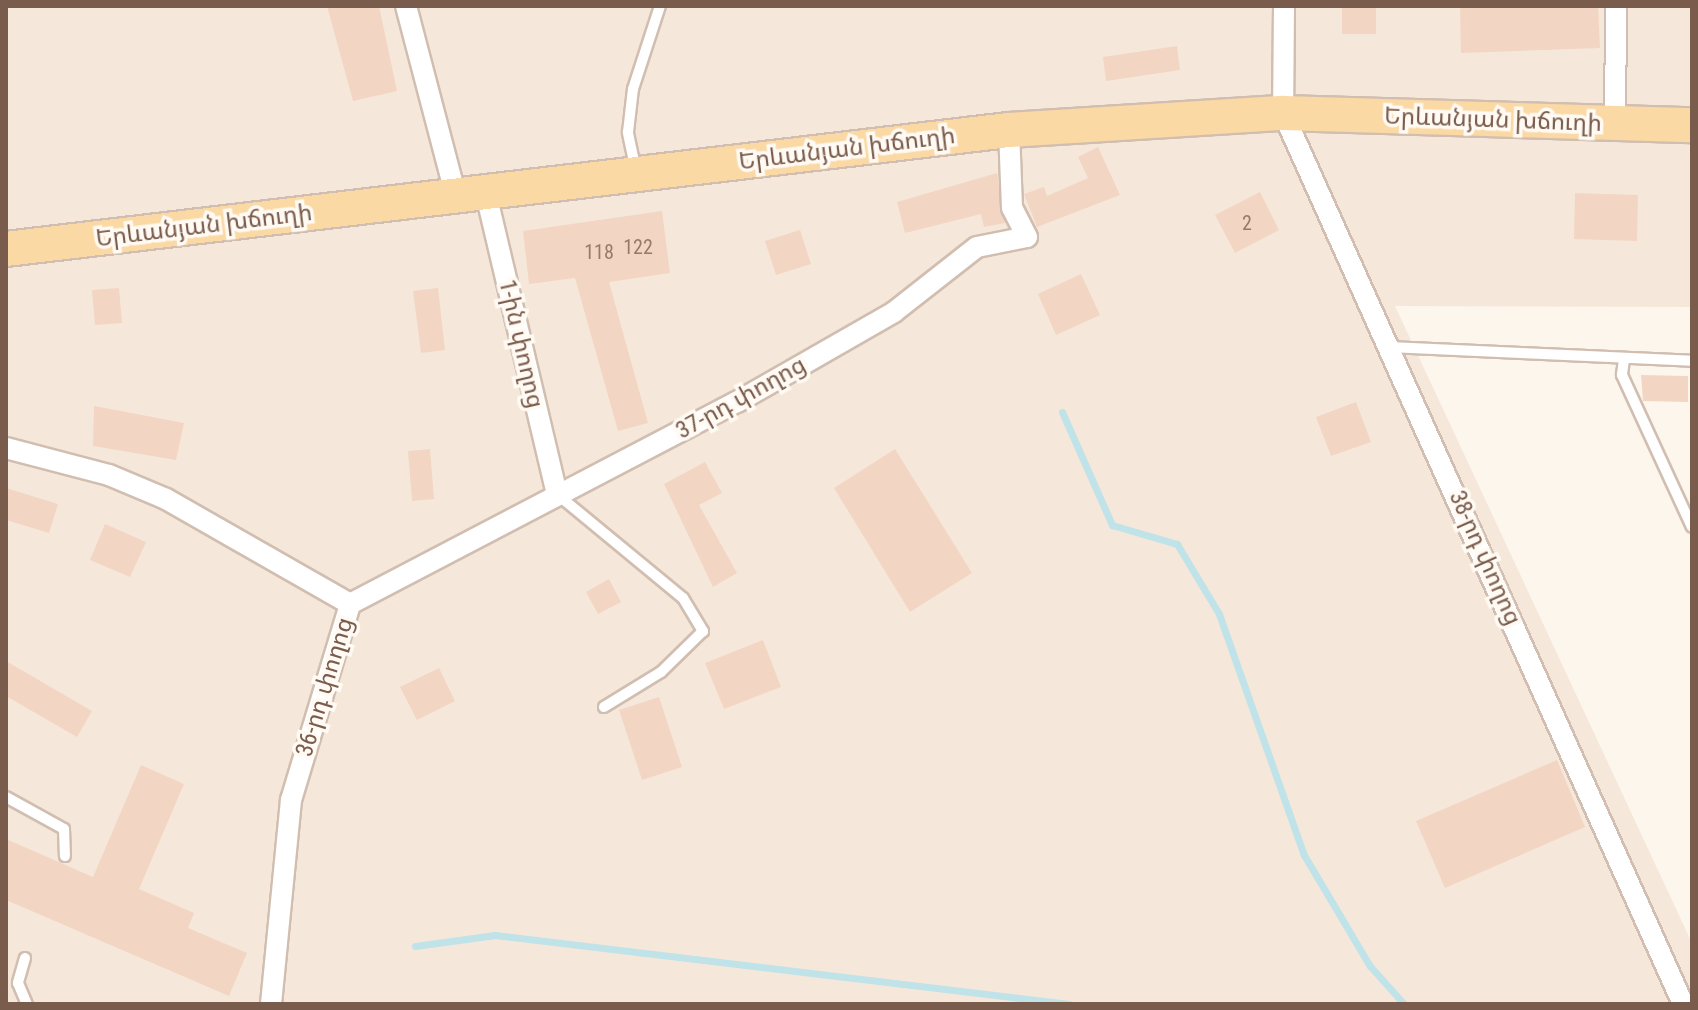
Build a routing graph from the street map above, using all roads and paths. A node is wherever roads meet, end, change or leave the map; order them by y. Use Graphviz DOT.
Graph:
graph roads {
  1 [pos="406,6"];
  2 [pos="660,6"];
  3 [pos="1284,6"];
  4 [pos="1616,6"];
  5 [pos="1283,113"];
  6 [pos="1615,124"];
  7 [pos="1692,125"];
  8 [pos="1009,130"];
  9 [pos="636,173"];
  10 [pos="471,195"];
  11 [pos="6,249"];
  12 [pos="1389,347"];
  13 [pos="1624,360"];
  14 [pos="1692,361"];
  15 [pos="6,448"];
  16 [pos="557,494"];
  17 [pos="1692,527"];
  18 [pos="350,604"];
  19 [pos="604,707"];
  20 [pos="6,797"];
  21 [pos="65,856"];
  22 [pos="25,958"];
  23 [pos="27,1004"];
  24 [pos="271,1004"];
  25 [pos="1683,1004"];
  1 -- 10 [label="street, 1-ին փողոց"];
  2 -- 9 [label="lane"];
  3 -- 5 [label="street"];
  4 -- 6 [label="street"];
  5 -- 6 [label="main road, Երևանյան խճուղի"];
  5 -- 8 [label="main road, Երևանյան խճուղի"];
  5 -- 12 [label="street, 38-րդ փողոց"];
  6 -- 7 [label="main road, Երևանյան խճուղի"];
  8 -- 9 [label="main road, Երևանյան խճուղի"];
  8 -- 16 [label="street, 37-րդ փողոց"];
  9 -- 10 [label="main road, Երևանյան խճուղի"];
  10 -- 11 [label="main road, Երևանյան խճուղի"];
  10 -- 16 [label="street, 1-ին փողոց"];
  12 -- 13 [label="lane"];
  12 -- 25 [label="street, 38-րդ փողոց"];
  13 -- 14 [label="lane"];
  13 -- 17 [label="lane"];
  15 -- 18 [label="street, 36-րդ փողոց"];
  16 -- 18 [label="street, 37-րդ փողոց"];
  16 -- 19 [label="lane"];
  18 -- 24 [label="street, 36-րդ փողոց"];
  20 -- 21 [label="lane"];
  22 -- 23 [label="lane"];
}
